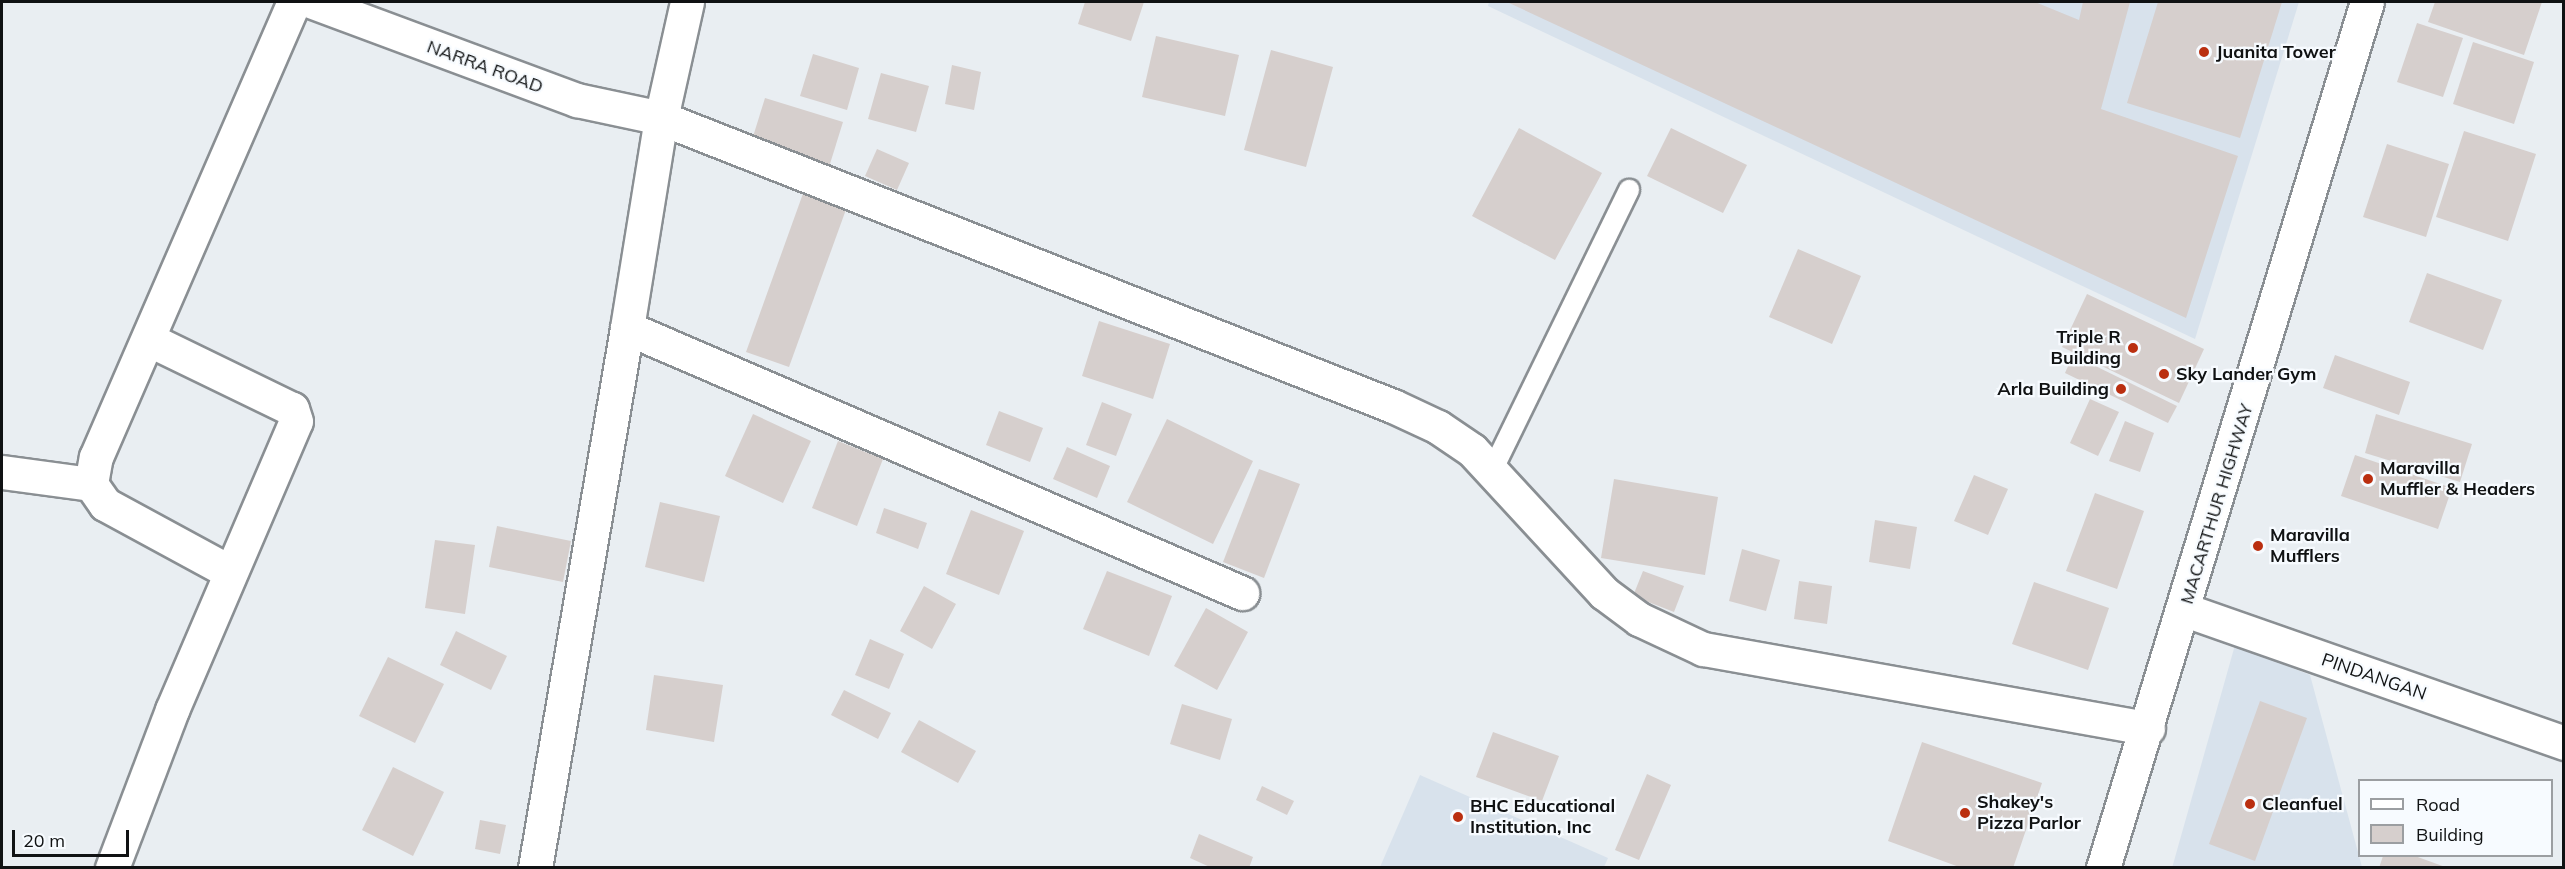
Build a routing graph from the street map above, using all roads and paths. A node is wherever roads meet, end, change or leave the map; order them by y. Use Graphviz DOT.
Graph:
graph roads {
  1 [pos="294,2"];
  2 [pos="313,2"];
  3 [pos="687,2"];
  4 [pos="2367,2"];
  5 [pos="661,118"];
  6 [pos="1629,190"];
  7 [pos="627,328"];
  8 [pos="148,339"];
  9 [pos="1492,471"];
  10 [pos="2,472"];
  11 [pos="91,484"];
  12 [pos="230,572"];
  13 [pos="1242,593"];
  14 [pos="2185,610"];
  15 [pos="2148,728"];
  16 [pos="2564,743"];
  17 [pos="112,867"];
  18 [pos="535,867"];
  19 [pos="2103,867"];
  1 -- 8 [label="main road"];
  2 -- 5 [label="main road, NARRA ROAD"];
  3 -- 5 [label="main road"];
  4 -- 14 [label="main road, MACARTHUR HIGHWAY"];
  5 -- 7 [label="main road"];
  5 -- 9 [label="main road, NARRA ROAD"];
  6 -- 9 [label="lane"];
  7 -- 13 [label="main road"];
  7 -- 18 [label="main road"];
  8 -- 11 [label="main road"];
  8 -- 12 [label="main road"];
  9 -- 15 [label="main road, NARRA ROAD"];
  10 -- 11 [label="main road"];
  11 -- 12 [label="main road"];
  12 -- 17 [label="main road"];
  14 -- 15 [label="main road, MACARTHUR HIGHWAY"];
  14 -- 16 [label="main road, PINDANGAN"];
  15 -- 19 [label="main road, MACARTHUR HIGHWAY"];
}
